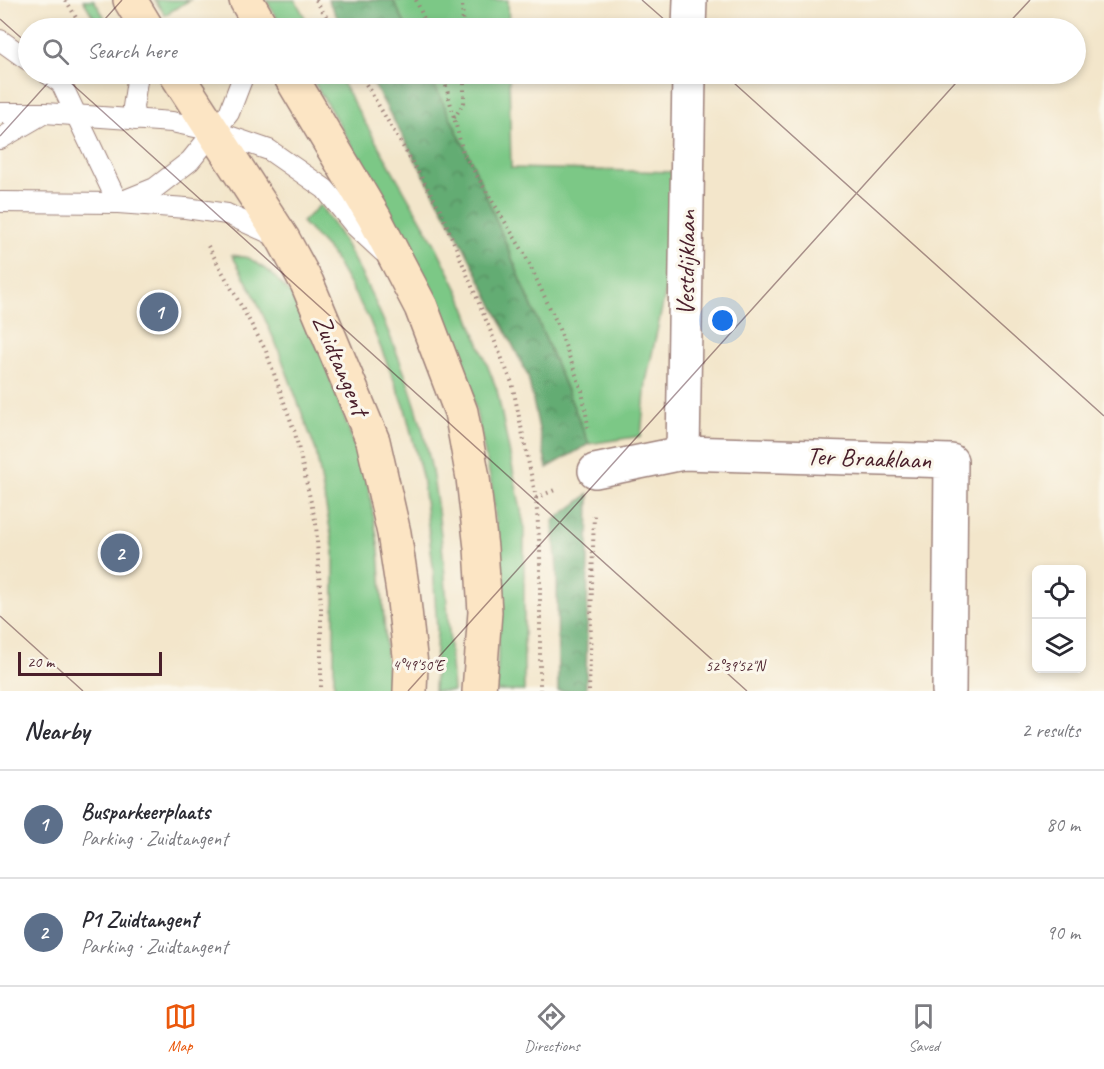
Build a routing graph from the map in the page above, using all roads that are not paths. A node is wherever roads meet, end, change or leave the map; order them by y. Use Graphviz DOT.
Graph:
graph roads {
  1 [pos="690,0"];
  2 [pos="689,18"];
  3 [pos="0,40"];
  4 [pos="18,53"];
  5 [pos="61,84"];
  6 [pos="136,84"];
  7 [pos="183,84"];
  8 [pos="240,84"];
  9 [pos="295,84"];
  10 [pos="688,84"];
  11 [pos="0,113"];
  12 [pos="45,113"];
  13 [pos="76,116"];
  14 [pos="135,120"];
  15 [pos="214,131"];
  16 [pos="0,139"];
  17 [pos="0,202"];
  18 [pos="118,203"];
  19 [pos="283,239"];
  20 [pos="402,271"];
  21 [pos="683,453"];
  22 [pos="595,471"];
  23 [pos="410,691"];
  24 [pos="479,691"];
  25 [pos="949,691"];
  1 -- 2 [label="street"];
  3 -- 4 [label="lane"];
  5 -- 13 [label="lane"];
  6 -- 14 [label="lane"];
  7 -- 15 [label="main road, Zuidtangent"];
  8 -- 15 [label="lane"];
  9 -- 20 [label="main road"];
  10 -- 21 [label="street, Vestdijklaan"];
  11 -- 12 [label="lane"];
  12 -- 13 [label="lane"];
  12 -- 16 [label="lane"];
  13 -- 14 [label="lane"];
  13 -- 18 [label="lane"];
  14 -- 15 [label="lane"];
  15 -- 18 [label="lane"];
  15 -- 19 [label="main road, Zuidtangent"];
  15 -- 20 [label="lane"];
  17 -- 18 [label="lane"];
  18 -- 19 [label="lane"];
  19 -- 23 [label="main road, Zuidtangent"];
  20 -- 24 [label="main road"];
  21 -- 22 [label="street, Ter Braaklaan"];
  21 -- 25 [label="street, Ter Braaklaan"];
}
